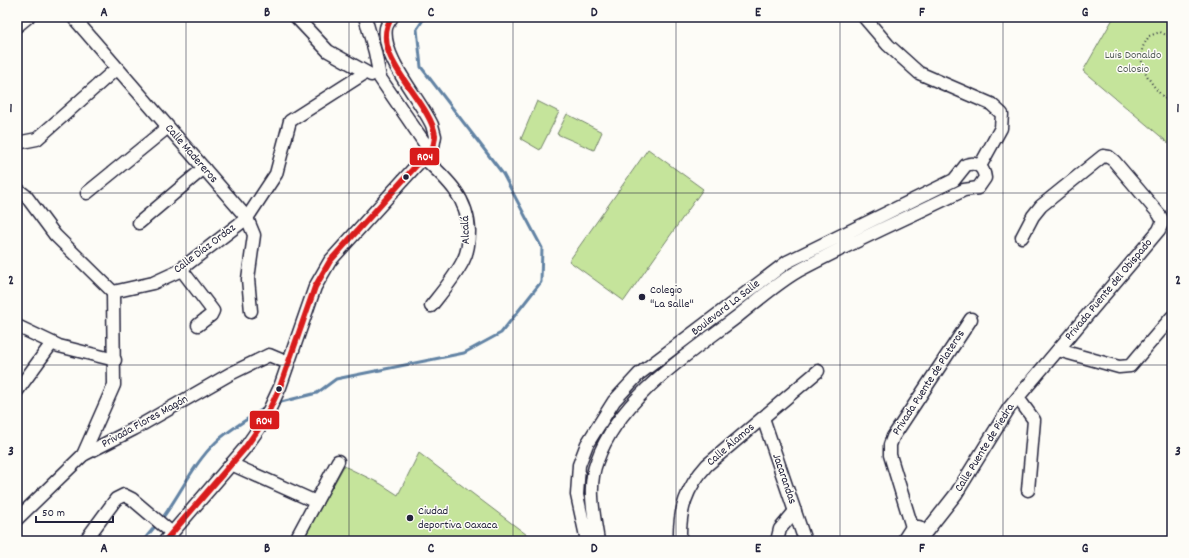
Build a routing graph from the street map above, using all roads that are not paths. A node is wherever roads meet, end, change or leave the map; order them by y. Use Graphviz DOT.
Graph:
graph roads {
  1 [pos="28,17"];
  2 [pos="73,17"];
  3 [pos="296,17"];
  4 [pos="366,17"];
  5 [pos="392,17"];
  6 [pos="864,17"];
  7 [pos="17,26"];
  8 [pos="117,68"];
  9 [pos="365,74"];
  10 [pos="380,78"];
  11 [pos="168,127"];
  12 [pos="17,143"];
  13 [pos="427,155"];
  14 [pos="980,166"];
  15 [pos="204,168"];
  16 [pos="17,189"];
  17 [pos="87,193"];
  18 [pos="247,218"];
  19 [pos="140,223"];
  20 [pos="1022,237"];
  21 [pos="181,268"];
  22 [pos="113,292"];
  23 [pos="431,306"];
  24 [pos="251,311"];
  25 [pos="1172,317"];
  26 [pos="971,319"];
  27 [pos="198,325"];
  28 [pos="17,326"];
  29 [pos="52,343"];
  30 [pos="1058,350"];
  31 [pos="115,360"];
  32 [pos="288,363"];
  33 [pos="818,371"];
  34 [pos="17,391"];
  35 [pos="1018,398"];
  36 [pos="763,418"];
  37 [pos="83,455"];
  38 [pos="338,461"];
  39 [pos="231,464"];
  40 [pos="1028,490"];
  41 [pos="316,502"];
  42 [pos="794,511"];
  43 [pos="17,518"];
  44 [pos="912,527"];
  45 [pos="168,534"];
  46 [pos="923,535"];
  47 [pos="86,541"];
  48 [pos="295,541"];
  49 [pos="587,541"];
  50 [pos="598,541"];
  51 [pos="680,541"];
  52 [pos="777,541"];
  53 [pos="805,541"];
  54 [pos="902,541"];
  1 -- 7 [label="street"];
  2 -- 8 [label="street, Calle Madereros"];
  3 -- 9 [label="street"];
  4 -- 10 [label="street"];
  5 -- 13 [label="street"];
  6 -- 14 [label="street"];
  8 -- 11 [label="street, Calle Madereros"];
  8 -- 12 [label="street"];
  9 -- 10 [label="street"];
  9 -- 18 [label="street, Calle Díaz Ordaz"];
  10 -- 13 [label="street, Alcalá"];
  11 -- 15 [label="street, Calle Madereros"];
  11 -- 17 [label="street"];
  13 -- 23 [label="street, Alcalá"];
  13 -- 32 [label="street"];
  14 -- 49 [label="street, Boulevard La Salle"];
  14 -- 50 [label="street, Boulevard La Salle"];
  15 -- 18 [label="street, Calle Madereros"];
  15 -- 19 [label="street"];
  16 -- 22 [label="street"];
  18 -- 21 [label="street, Calle Díaz Ordaz"];
  18 -- 24 [label="street, Calle Madereros"];
  20 -- 30 [label="street, Privada Puente del Obispado"];
  21 -- 22 [label="street, Calle Díaz Ordaz"];
  21 -- 27 [label="street"];
  22 -- 31 [label="street"];
  25 -- 30 [label="street"];
  26 -- 44 [label="street, Privada Puente de Plateros"];
  28 -- 29 [label="street"];
  29 -- 31 [label="street"];
  29 -- 34 [label="street"];
  30 -- 35 [label="street, Calle Puente de Piedra"];
  31 -- 37 [label="street"];
  32 -- 37 [label="street, Privada Flores Magón"];
  32 -- 39 [label="street"];
  33 -- 36 [label="street, Calle Álamos"];
  35 -- 40 [label="street"];
  35 -- 46 [label="street, Calle Puente de Piedra"];
  36 -- 42 [label="street, Jacarandas"];
  36 -- 51 [label="street, Calle Álamos"];
  37 -- 43 [label="street, Privada Flores Magón"];
  38 -- 41 [label="street"];
  39 -- 41 [label="street"];
  39 -- 45 [label="street"];
  41 -- 48 [label="street"];
  42 -- 52 [label="street"];
  42 -- 53 [label="street, Jacarandas"];
  44 -- 46 [label="street"];
  44 -- 54 [label="street"];
  45 -- 47 [label="street"];
}
